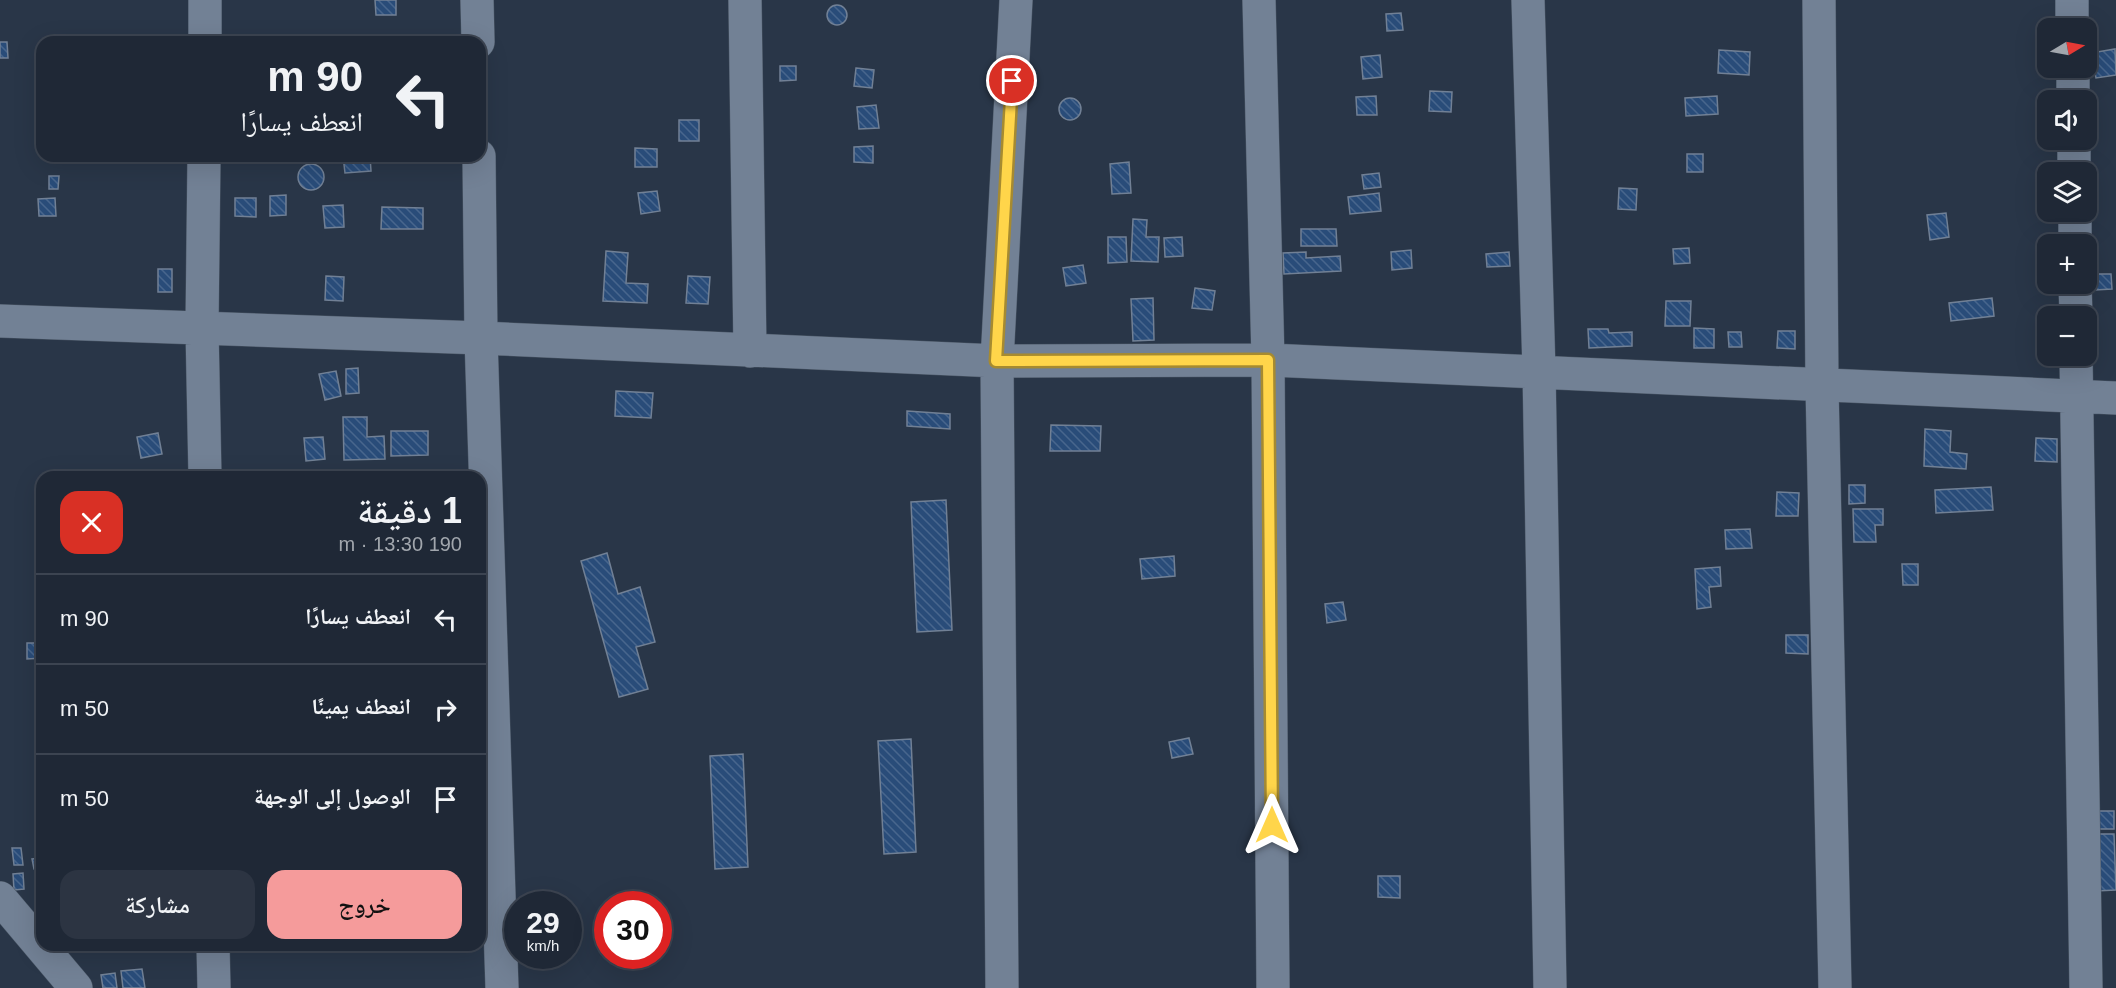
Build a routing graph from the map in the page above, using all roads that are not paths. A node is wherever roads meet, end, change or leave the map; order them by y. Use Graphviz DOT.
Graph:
graph roads {
  1 [pos="206,0"];
  2 [pos="477,0"];
  3 [pos="745,0"];
  4 [pos="1016,0"];
  5 [pos="1259,0"];
  6 [pos="1528,0"];
  7 [pos="1819,0"];
  8 [pos="2072,0"];
  9 [pos="2072,18"];
  10 [pos="205,36"];
  11 [pos="478,36"];
  12 [pos="204,162"];
  13 [pos="479,162"];
  14 [pos="0,321"];
  15 [pos="202,328"];
  16 [pos="481,338"];
  17 [pos="750,351"];
  18 [pos="1268,360"];
  19 [pos="996,361"];
  20 [pos="2076,366"];
  21 [pos="1539,370"];
  22 [pos="1822,386"];
  23 [pos="2077,396"];
  24 [pos="2116,398"];
  25 [pos="205,471"];
  26 [pos="485,471"];
  27 [pos="486,493"];
  28 [pos="0,898"];
  29 [pos="36,941"];
  30 [pos="45,951"];
  31 [pos="213,951"];
  32 [pos="76,988"];
  33 [pos="214,988"];
  34 [pos="502,988"];
  35 [pos="1002,988"];
  36 [pos="1273,988"];
  37 [pos="1550,988"];
  38 [pos="1835,988"];
  39 [pos="2086,988"];
  1 -- 10 [label="street"];
  2 -- 11 [label="street"];
  3 -- 17 [label="street"];
  4 -- 19 [label="street"];
  5 -- 18 [label="street"];
  6 -- 21 [label="street"];
  7 -- 22 [label="street"];
  8 -- 9 [label="street"];
  12 -- 15 [label="street"];
  13 -- 16 [label="street"];
  14 -- 15 [label="street"];
  15 -- 16 [label="street"];
  15 -- 25 [label="street"];
  16 -- 17 [label="street"];
  16 -- 26 [label="street"];
  17 -- 19 [label="street"];
  18 -- 19 [label="street"];
  18 -- 21 [label="street"];
  18 -- 36 [label="street"];
  19 -- 35 [label="street"];
  20 -- 23 [label="street"];
  21 -- 22 [label="street"];
  21 -- 37 [label="street"];
  22 -- 23 [label="street"];
  22 -- 38 [label="street"];
  23 -- 24 [label="street"];
  23 -- 39 [label="street"];
  27 -- 34 [label="street"];
  28 -- 29 [label="street"];
  30 -- 32 [label="street"];
  31 -- 33 [label="street"];
}
